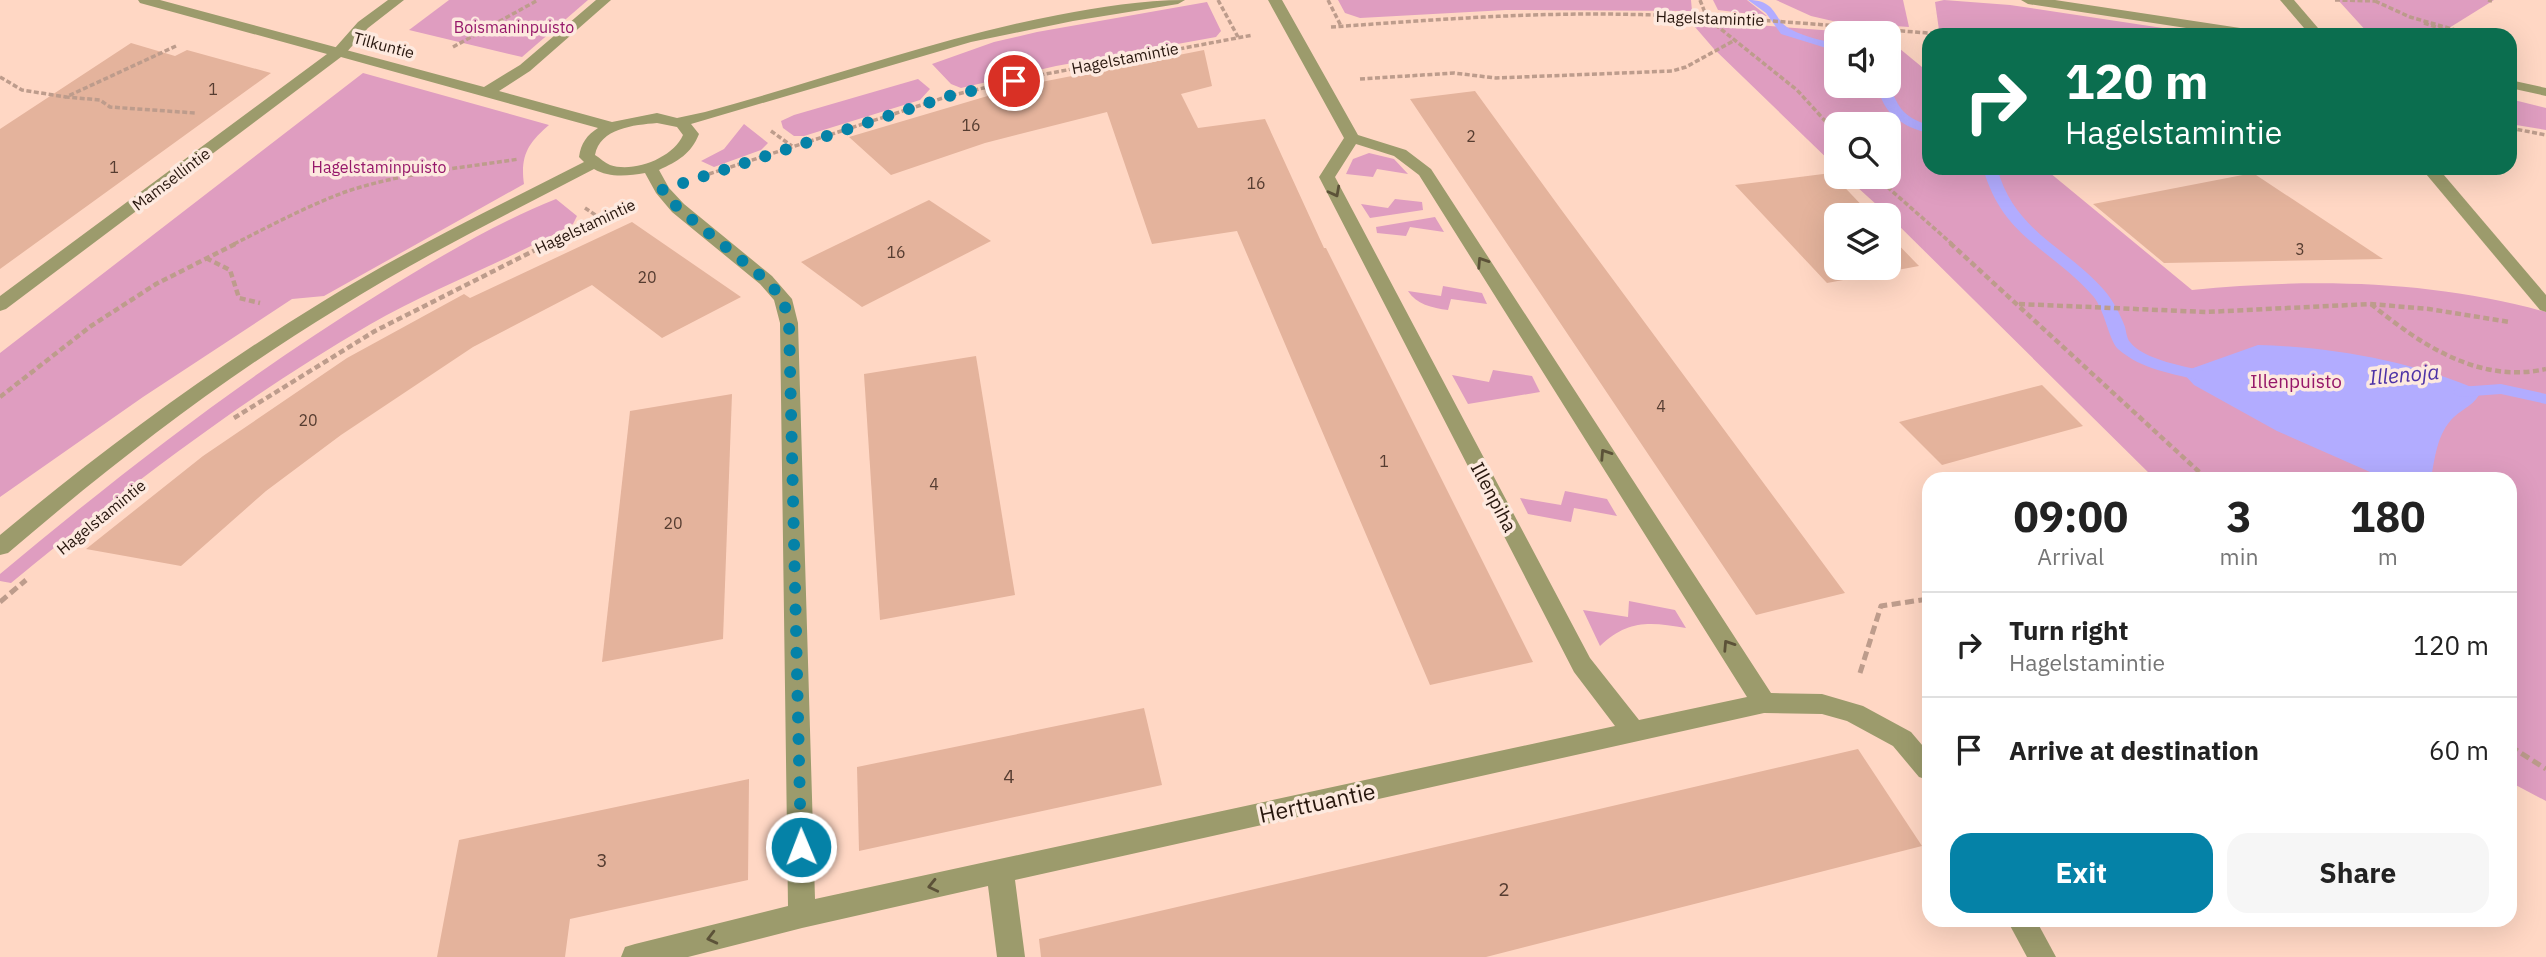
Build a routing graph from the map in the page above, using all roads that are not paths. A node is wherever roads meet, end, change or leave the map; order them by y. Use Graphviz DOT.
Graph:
graph roads {
  1 [pos="145,0"];
  2 [pos="397,0"];
  3 [pos="604,0"];
  4 [pos="1178,0"];
  5 [pos="1275,0"];
  6 [pos="2028,0"];
  7 [pos="2287,0"];
  8 [pos="2214,28"];
  9 [pos="2311,28"];
  10 [pos="340,51"];
  11 [pos="2517,86"];
  12 [pos="487,92"];
  13 [pos="2546,92"];
  14 [pos="681,122"];
  15 [pos="614,127"];
  16 [pos="1352,138"];
  17 [pos="592,164"];
  18 [pos="650,167"];
  19 [pos="2435,175"];
  20 [pos="0,305"];
  21 [pos="2546,306"];
  22 [pos="0,547"];
  23 [pos="1764,703"];
  24 [pos="1634,732"];
  25 [pos="1922,762"];
  26 [pos="1000,872"];
  27 [pos="802,915"];
  28 [pos="2025,927"];
  29 [pos="635,957"];
  30 [pos="1011,957"];
  31 [pos="2042,957"];
  1 -- 10 [label="street, Tilkuntie"];
  2 -- 10 [label="street, Mamsellintie"];
  3 -- 12 [label="street"];
  4 -- 14 [label="street"];
  5 -- 16 [label="street"];
  6 -- 8 [label="street"];
  7 -- 9 [label="street"];
  10 -- 12 [label="street, Tilkuntie"];
  10 -- 20 [label="street, Mamsellintie"];
  11 -- 13 [label="street"];
  12 -- 15 [label="street, Tilkuntie"];
  14 -- 15 [label="street"];
  14 -- 18 [label="street"];
  15 -- 17 [label="street"];
  23 -- 16 [label="street, one-way"];
  16 -- 24 [label="street, Illenpiha, one-way"];
  17 -- 18 [label="street"];
  17 -- 22 [label="street"];
  18 -- 27 [label="street"];
  19 -- 21 [label="street"];
  23 -- 24 [label="street"];
  23 -- 25 [label="street"];
  24 -- 26 [label="street, Herttuantie"];
  26 -- 27 [label="street, Herttuantie, one-way"];
  26 -- 30 [label="street"];
  27 -- 29 [label="street, Herttuantie, one-way"];
  28 -- 31 [label="street"];
}
